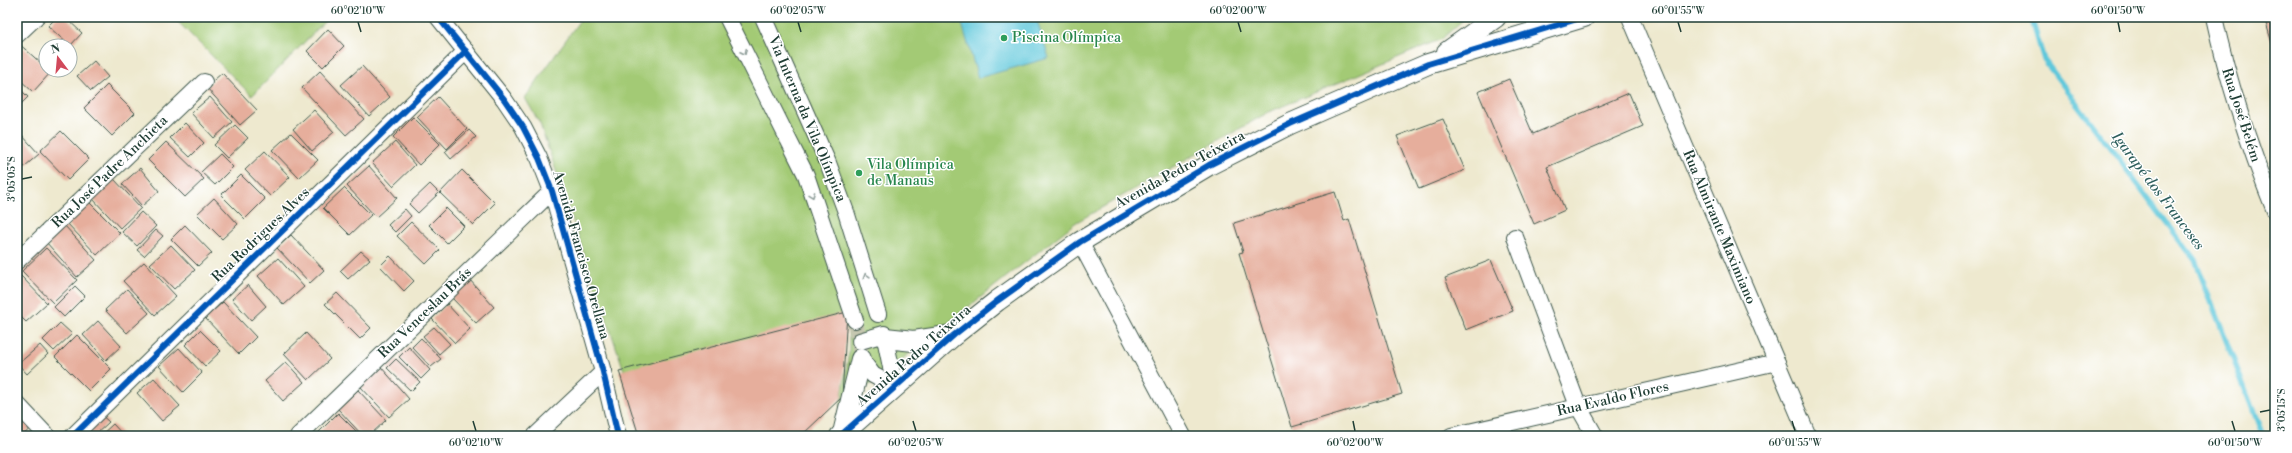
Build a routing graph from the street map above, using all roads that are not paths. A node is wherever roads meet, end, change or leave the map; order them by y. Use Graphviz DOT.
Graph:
graph roads {
  1 [pos="36,17"];
  2 [pos="439,17"];
  3 [pos="728,17"];
  4 [pos="763,17"];
  5 [pos="1496,17"];
  6 [pos="1584,17"];
  7 [pos="1630,17"];
  8 [pos="2214,17"];
  9 [pos="17,35"];
  10 [pos="466,52"];
  11 [pos="1428,64"];
  12 [pos="204,82"];
  13 [pos="828,163"];
  14 [pos="806,175"];
  15 [pos="552,191"];
  16 [pos="2275,211"];
  17 [pos="1515,237"];
  18 [pos="1080,242"];
  19 [pos="17,261"];
  20 [pos="878,314"];
  21 [pos="855,320"];
  22 [pos="954,335"];
  23 [pos="884,336"];
  24 [pos="860,350"];
  25 [pos="1777,362"];
  26 [pos="603,372"];
  27 [pos="895,387"];
  28 [pos="17,404"];
  29 [pos="1578,406"];
  30 [pos="842,435"];
  31 [pos="47,436"];
  32 [pos="73,436"];
  33 [pos="298,436"];
  34 [pos="535,436"];
  35 [pos="618,436"];
  36 [pos="1183,436"];
  37 [pos="1451,436"];
  38 [pos="1595,436"];
  39 [pos="1808,436"];
  1 -- 9 [label="street"];
  2 -- 10 [label="street, Avenida Francisco Orellana"];
  3 -- 14 [label="street, Via Interna da Vila Olímpica, one-way"];
  4 -- 13 [label="street, Via Interna da Vila Olímpica"];
  5 -- 11 [label="street"];
  6 -- 11 [label="street, Avenida Pedro Teixeira"];
  7 -- 25 [label="street, Rua Almirante Maximiano"];
  8 -- 16 [label="street, Rua José Belém"];
  10 -- 15 [label="street, Avenida Francisco Orellana"];
  10 -- 32 [label="street, Rua Rodrigues Alves"];
  11 -- 18 [label="street, Avenida Pedro Teixeira"];
  12 -- 19 [label="street, Rua José Padre Anchieta"];
  13 -- 14 [label="street"];
  20 -- 13 [label="street, Via Interna da Vila Olímpica, one-way"];
  14 -- 21 [label="street, Via Interna da Vila Olímpica, one-way"];
  15 -- 26 [label="street, Avenida Francisco Orellana"];
  15 -- 33 [label="street, Rua Venceslau Brás"];
  17 -- 29 [label="street"];
  18 -- 22 [label="street, Avenida Pedro Teixeira"];
  18 -- 36 [label="street"];
  22 -- 23 [label="street"];
  22 -- 27 [label="street, Avenida Pedro Teixeira"];
  23 -- 24 [label="street"];
  23 -- 27 [label="street, Avenida Pedro Teixeira"];
  24 -- 27 [label="street, Avenida Pedro Teixeira"];
  24 -- 30 [label="street"];
  25 -- 29 [label="street, Rua Evaldo Flores"];
  25 -- 39 [label="street, Rua Almirante Maximiano"];
  26 -- 34 [label="street"];
  26 -- 35 [label="street, Avenida Francisco Orellana"];
  27 -- 30 [label="street, Avenida Pedro Teixeira"];
  28 -- 31 [label="street"];
  29 -- 37 [label="street, Rua Evaldo Flores"];
  29 -- 38 [label="street"];
}
